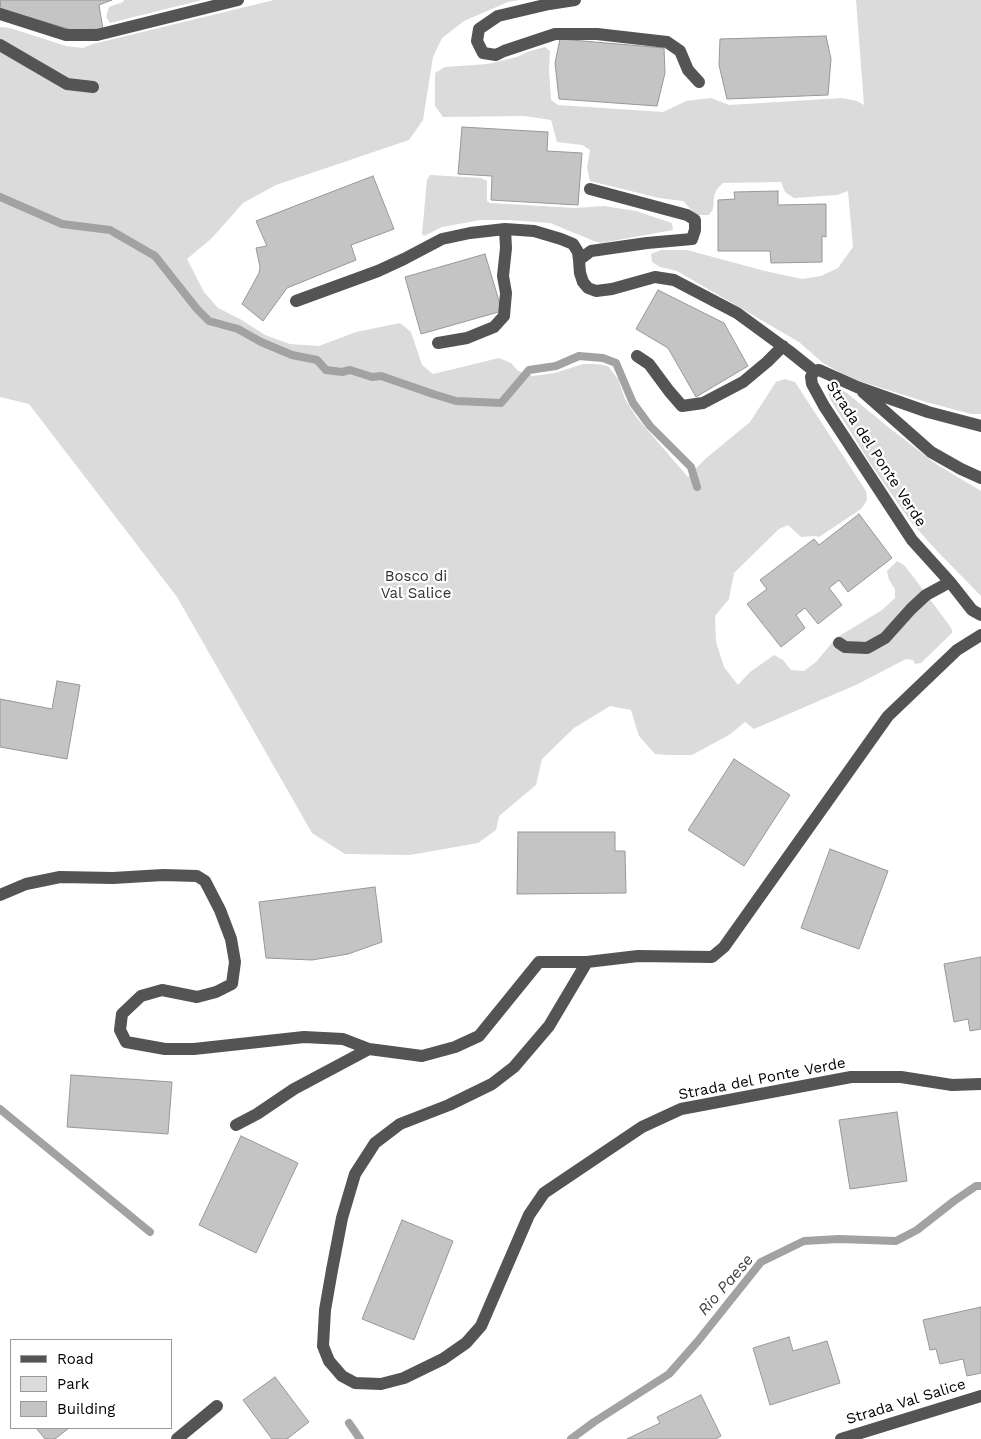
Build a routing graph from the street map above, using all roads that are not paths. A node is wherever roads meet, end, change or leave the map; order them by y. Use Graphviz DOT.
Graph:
graph roads {
  1 [pos="238,0"];
  2 [pos="575,0"];
  3 [pos="0,14"];
  4 [pos="0,45"];
  5 [pos="699,82"];
  6 [pos="93,87"];
  7 [pos="590,189"];
  8 [pos="505,229"];
  9 [pos="580,260"];
  10 [pos="296,301"];
  11 [pos="438,343"];
  12 [pos="783,346"];
  13 [pos="637,356"];
  14 [pos="814,371"];
  15 [pos="858,387"];
  16 [pos="981,426"];
  17 [pos="981,478"];
  18 [pos="950,582"];
  19 [pos="981,615"];
  20 [pos="981,635"];
  21 [pos="839,643"];
  22 [pos="0,895"];
  23 [pos="586,962"];
  24 [pos="370,1049"];
  25 [pos="981,1084"];
  26 [pos="236,1125"];
  27 [pos="981,1396"];
  28 [pos="217,1406"];
  29 [pos="177,1439"];
  30 [pos="841,1439"];
  1 -- 3 [label="street"];
  2 -- 5 [label="street"];
  4 -- 6 [label="street"];
  7 -- 9 [label="street"];
  8 -- 9 [label="street"];
  8 -- 10 [label="street"];
  8 -- 11 [label="street"];
  9 -- 12 [label="street"];
  12 -- 13 [label="street"];
  12 -- 14 [label="street"];
  14 -- 15 [label="street, Strada del Ponte Verde"];
  14 -- 18 [label="street, Strada del Ponte Verde"];
  15 -- 16 [label="street, Strada del Ponte Verde"];
  15 -- 17 [label="street"];
  18 -- 19 [label="street, Strada del Ponte Verde"];
  18 -- 21 [label="street"];
  20 -- 23 [label="street"];
  22 -- 24 [label="street"];
  23 -- 24 [label="street"];
  23 -- 25 [label="street, Strada del Ponte Verde"];
  24 -- 26 [label="street"];
  27 -- 30 [label="street, Strada Val Salice"];
  28 -- 29 [label="street"];
}
